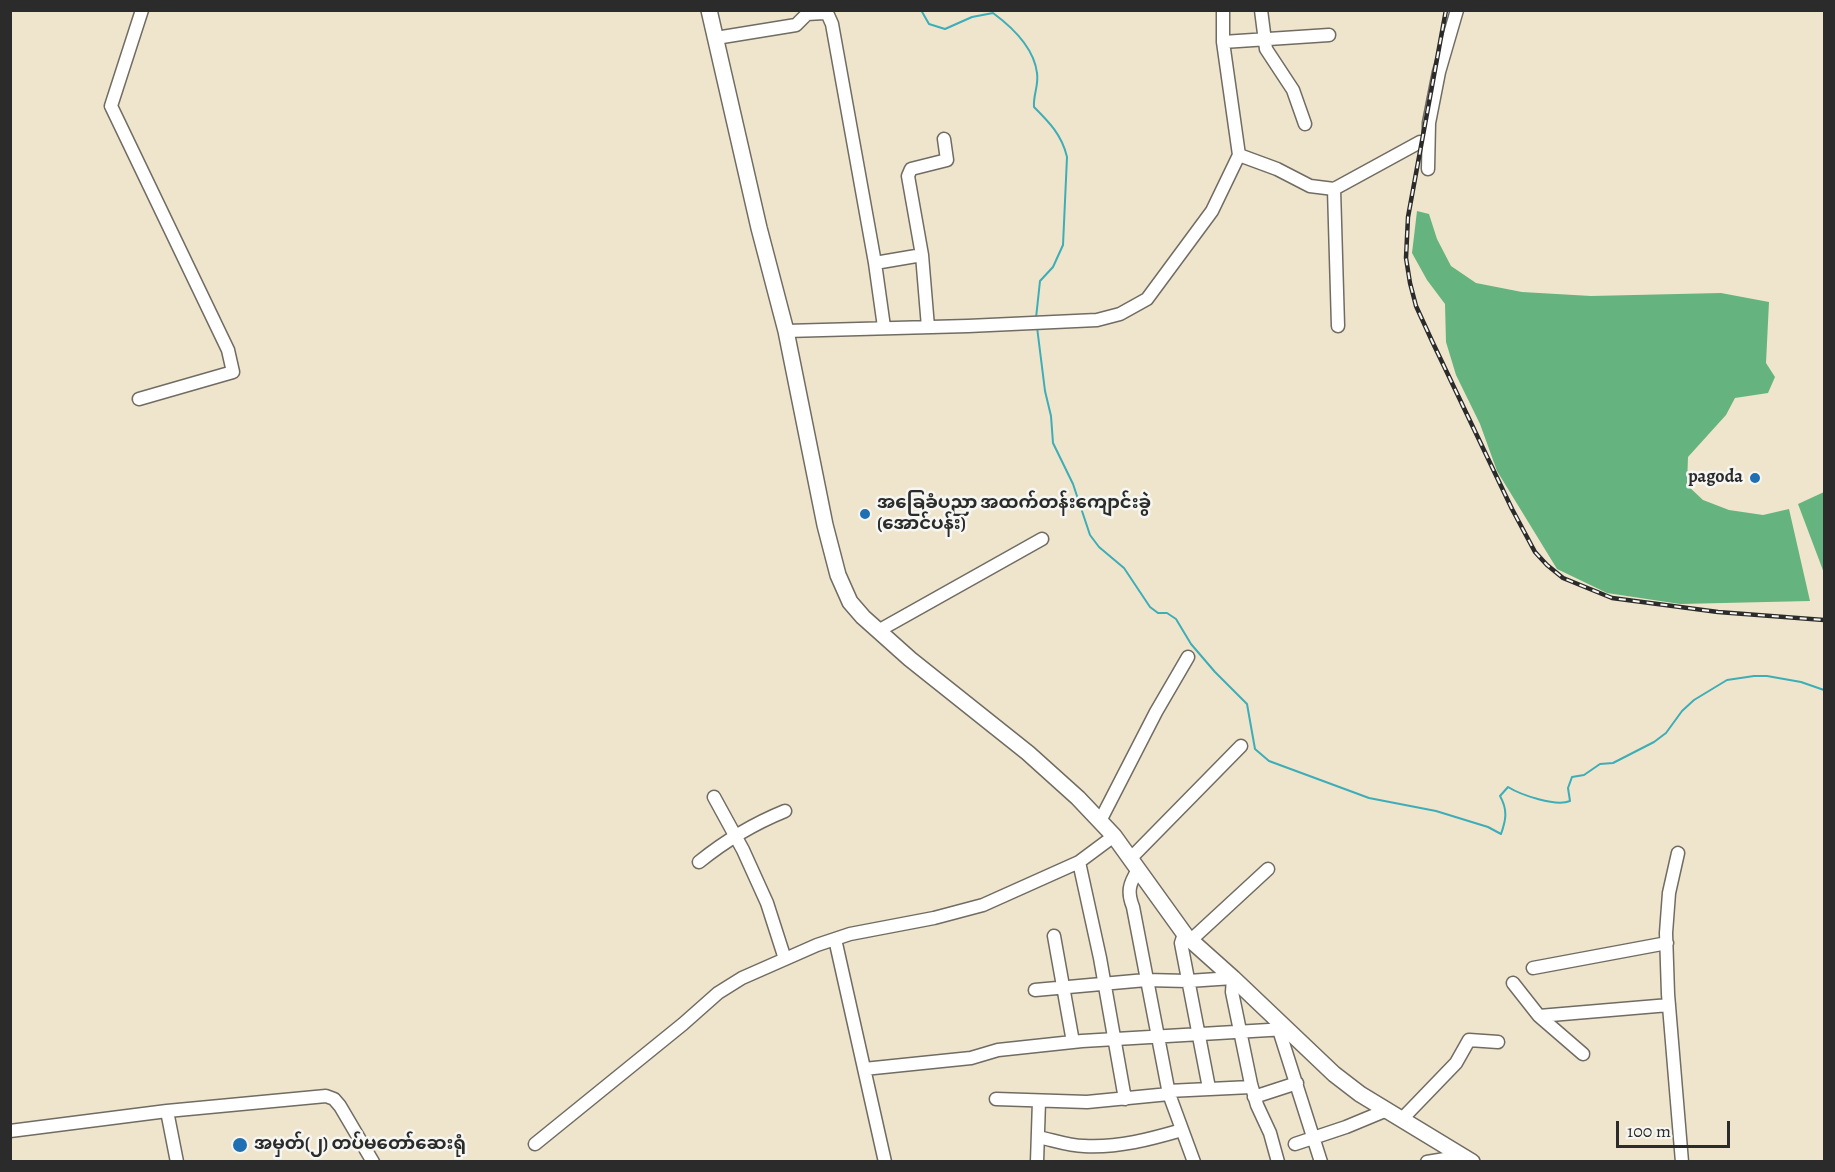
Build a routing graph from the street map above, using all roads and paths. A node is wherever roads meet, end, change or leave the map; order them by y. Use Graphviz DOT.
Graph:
graph roads {
  1 [pos="142,10"];
  2 [pos="710,10"];
  3 [pos="1223,10"];
  4 [pos="1261,10"];
  5 [pos="1457,10"];
  6 [pos="807,12"];
  7 [pos="1329,35"];
  8 [pos="716,38"];
  9 [pos="1264,41"];
  10 [pos="1223,42"];
  11 [pos="1305,124"];
  12 [pos="944,139"];
  13 [pos="1420,142"];
  14 [pos="1239,155"];
  15 [pos="1428,169"];
  16 [pos="1334,189"];
  17 [pos="922,255"];
  18 [pos="875,262"];
  19 [pos="1338,326"];
  20 [pos="884,327"];
  21 [pos="928,327"];
  22 [pos="786,331"];
  23 [pos="139,399"];
  24 [pos="1042,540"];
  25 [pos="878,631"];
  26 [pos="1188,657"];
  27 [pos="1241,746"];
  28 [pos="714,797"];
  29 [pos="785,811"];
  30 [pos="1100,821"];
  31 [pos="736,836"];
  32 [pos="1114,836"];
  33 [pos="1678,853"];
  34 [pos="699,862"];
  35 [pos="1079,862"];
  36 [pos="1134,865"];
  37 [pos="1268,870"];
  38 [pos="1054,936"];
  39 [pos="1187,937"];
  40 [pos="835,939"];
  41 [pos="1667,943"];
  42 [pos="785,959"];
  43 [pos="1533,968"];
  44 [pos="1233,978"];
  45 [pos="1146,980"];
  46 [pos="1188,981"];
  47 [pos="1105,983"];
  48 [pos="1513,983"];
  49 [pos="1063,987"];
  50 [pos="1035,990"];
  51 [pos="1669,1005"];
  52 [pos="1539,1016"];
  53 [pos="1282,1029"];
  54 [pos="1239,1033"];
  55 [pos="1198,1034"];
  56 [pos="1157,1036"];
  57 [pos="1116,1039"];
  58 [pos="1073,1042"];
  59 [pos="1498,1042"];
  60 [pos="1583,1054"];
  61 [pos="864,1070"];
  62 [pos="1297,1083"];
  63 [pos="1209,1088"];
  64 [pos="1253,1092"];
  65 [pos="1168,1093"];
  66 [pos="996,1099"];
  67 [pos="1125,1099"];
  68 [pos="1039,1101"];
  69 [pos="1387,1110"];
  70 [pos="167,1111"];
  71 [pos="1402,1119"];
  72 [pos="1182,1130"];
  73 [pos="10,1131"];
  74 [pos="1038,1137"];
  75 [pos="1314,1137"];
  76 [pos="535,1144"];
  77 [pos="1295,1144"];
  78 [pos="1467,1159"];
  79 [pos="177,1161"];
  80 [pos="373,1161"];
  81 [pos="885,1161"];
  82 [pos="1037,1161"];
  83 [pos="1194,1161"];
  84 [pos="1278,1161"];
  85 [pos="1321,1161"];
  86 [pos="1427,1161"];
  87 [pos="1682,1161"];
  1 -- 23 [label="street"];
  2 -- 8 [label="main road"];
  3 -- 10 [label="street"];
  4 -- 9 [label="street"];
  5 -- 15 [label="street"];
  6 -- 8 [label="street"];
  6 -- 18 [label="street"];
  7 -- 9 [label="street"];
  8 -- 22 [label="main road"];
  9 -- 10 [label="street"];
  9 -- 11 [label="street"];
  10 -- 14 [label="street"];
  12 -- 17 [label="street"];
  13 -- 16 [label="street"];
  14 -- 16 [label="street"];
  14 -- 21 [label="street"];
  16 -- 19 [label="street"];
  17 -- 18 [label="street"];
  17 -- 21 [label="street"];
  18 -- 20 [label="street"];
  20 -- 21 [label="street"];
  20 -- 22 [label="street"];
  22 -- 25 [label="main road"];
  24 -- 25 [label="street"];
  25 -- 30 [label="main road"];
  26 -- 30 [label="street"];
  27 -- 36 [label="street"];
  28 -- 31 [label="street"];
  29 -- 31 [label="street"];
  30 -- 32 [label="main road"];
  31 -- 34 [label="street"];
  31 -- 42 [label="street"];
  32 -- 35 [label="street"];
  32 -- 36 [label="main road"];
  33 -- 41 [label="street"];
  35 -- 40 [label="street"];
  35 -- 47 [label="street"];
  36 -- 39 [label="main road"];
  36 -- 45 [label="street"];
  37 -- 39 [label="street"];
  38 -- 49 [label="street"];
  39 -- 44 [label="main road"];
  39 -- 46 [label="street"];
  40 -- 42 [label="street"];
  40 -- 61 [label="street"];
  41 -- 43 [label="street"];
  41 -- 51 [label="street"];
  42 -- 76 [label="street"];
  44 -- 46 [label="street"];
  44 -- 53 [label="main road"];
  44 -- 54 [label="street"];
  45 -- 46 [label="street"];
  45 -- 47 [label="street"];
  45 -- 56 [label="street"];
  46 -- 55 [label="street"];
  47 -- 49 [label="street"];
  47 -- 57 [label="street"];
  48 -- 52 [label="street"];
  49 -- 50 [label="street"];
  49 -- 58 [label="street"];
  51 -- 52 [label="street"];
  51 -- 87 [label="street"];
  52 -- 60 [label="street"];
  53 -- 54 [label="street"];
  53 -- 62 [label="street"];
  53 -- 69 [label="main road"];
  54 -- 55 [label="street"];
  54 -- 64 [label="street"];
  55 -- 56 [label="street"];
  55 -- 63 [label="street"];
  56 -- 57 [label="street"];
  56 -- 65 [label="street"];
  57 -- 58 [label="street"];
  57 -- 67 [label="street"];
  58 -- 61 [label="street"];
  59 -- 71 [label="street"];
  61 -- 81 [label="street"];
  62 -- 64 [label="street"];
  62 -- 75 [label="street"];
  63 -- 64 [label="street"];
  63 -- 65 [label="street"];
  64 -- 84 [label="street"];
  65 -- 67 [label="street"];
  65 -- 72 [label="street"];
  66 -- 68 [label="street"];
  67 -- 68 [label="street"];
  68 -- 74 [label="street"];
  69 -- 71 [label="main road"];
  69 -- 75 [label="street"];
  70 -- 73 [label="street"];
  70 -- 79 [label="street"];
  70 -- 80 [label="street"];
  71 -- 78 [label="main road"];
  72 -- 74 [label="street"];
  72 -- 83 [label="street"];
  74 -- 82 [label="street"];
  75 -- 77 [label="street"];
  75 -- 85 [label="street"];
  78 -- 86 [label="street"];
}
